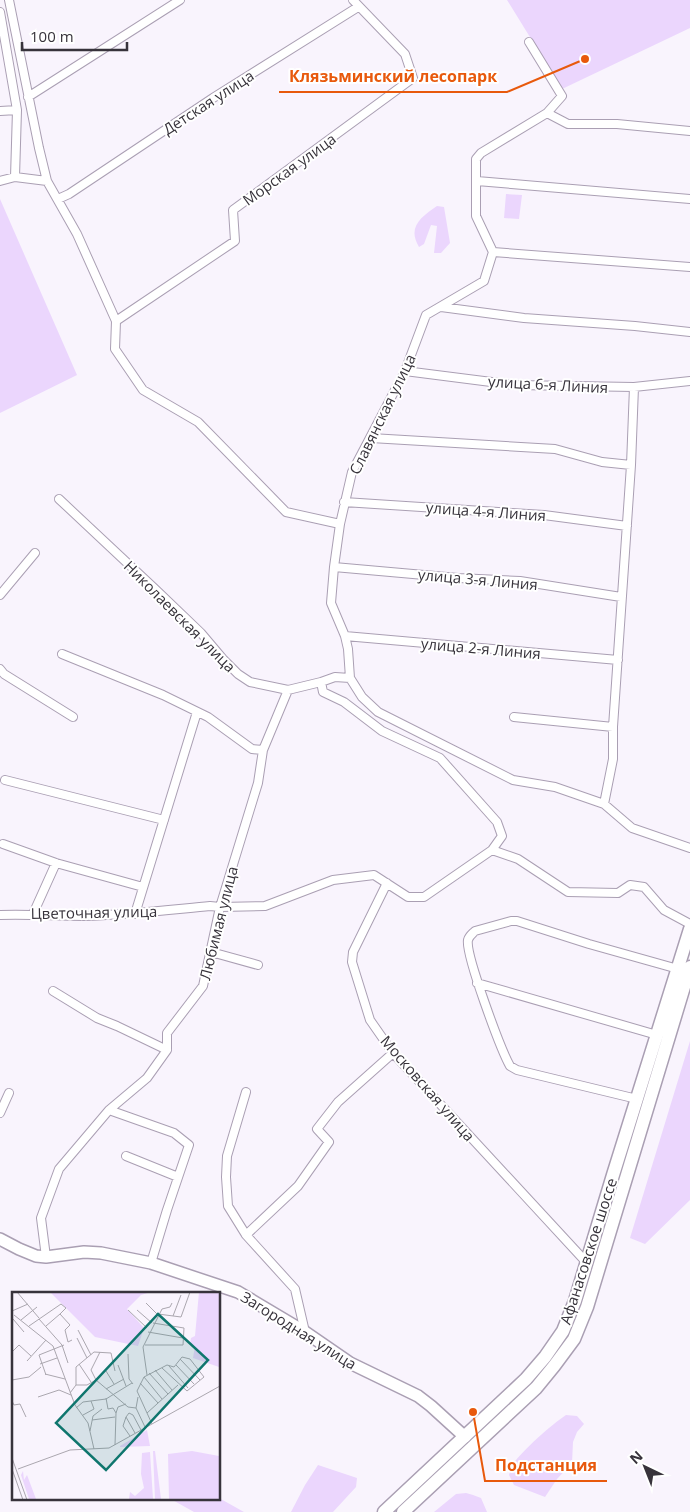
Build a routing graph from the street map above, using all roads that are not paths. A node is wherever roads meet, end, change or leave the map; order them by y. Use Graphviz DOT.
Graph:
graph roads {
  1 [pos="9,0"];
  2 [pos="180,0"];
  3 [pos="356,3"];
  4 [pos="0,12"];
  5 [pos="529,42"];
  6 [pos="28,97"];
  7 [pos="17,110"];
  8 [pos="0,111"];
  9 [pos="549,114"];
  10 [pos="690,132"];
  11 [pos="15,177"];
  12 [pos="0,181"];
  13 [pos="47,181"];
  14 [pos="477,181"];
  15 [pos="58,199"];
  16 [pos="690,199"];
  17 [pos="493,252"];
  18 [pos="690,267"];
  19 [pos="441,307"];
  20 [pos="116,321"];
  21 [pos="690,332"];
  22 [pos="405,371"];
  23 [pos="690,381"];
  24 [pos="634,387"];
  25 [pos="371,438"];
  26 [pos="631,465"];
  27 [pos="58,499"];
  28 [pos="344,502"];
  29 [pos="340,524"];
  30 [pos="627,526"];
  31 [pos="35,553"];
  32 [pos="334,567"];
  33 [pos="0,595"];
  34 [pos="621,597"];
  35 [pos="345,636"];
  36 [pos="62,654"];
  37 [pos="618,660"];
  38 [pos="0,669"];
  39 [pos="350,678"];
  40 [pos="321,682"];
  41 [pos="288,690"];
  42 [pos="197,712"];
  43 [pos="73,717"];
  44 [pos="514,717"];
  45 [pos="613,727"];
  46 [pos="263,750"];
  47 [pos="6,780"];
  48 [pos="604,804"];
  49 [pos="164,820"];
  50 [pos="3,844"];
  51 [pos="690,848"];
  52 [pos="492,850"];
  53 [pos="56,863"];
  54 [pos="387,883"];
  55 [pos="143,887"];
  56 [pos="220,907"];
  57 [pos="0,914"];
  58 [pos="33,914"];
  59 [pos="135,914"];
  60 [pos="690,924"];
  61 [pos="690,929"];
  62 [pos="211,952"];
  63 [pos="258,965"];
  64 [pos="684,968"];
  65 [pos="477,983"];
  66 [pos="54,991"];
  67 [pos="657,1035"];
  68 [pos="167,1050"];
  69 [pos="393,1053"];
  70 [pos="246,1092"];
  71 [pos="8,1093"];
  72 [pos="637,1099"];
  73 [pos="109,1110"];
  74 [pos="0,1113"];
  75 [pos="126,1156"];
  76 [pos="178,1177"];
  77 [pos="246,1235"];
  78 [pos="0,1239"];
  79 [pos="46,1257"];
  80 [pos="151,1263"];
  81 [pos="587,1263"];
  82 [pos="305,1332"];
  83 [pos="465,1437"];
  84 [pos="384,1512"];
  85 [pos="402,1512"];
  1 -- 6 [label="street"];
  2 -- 6 [label="street"];
  3 -- 15 [label="street, Детская улица"];
  3 -- 20 [label="street, Морская улица"];
  4 -- 7 [label="street"];
  5 -- 9 [label="street"];
  6 -- 13 [label="street"];
  7 -- 8 [label="street"];
  7 -- 11 [label="street"];
  9 -- 10 [label="street"];
  9 -- 14 [label="street"];
  11 -- 12 [label="street"];
  11 -- 13 [label="street"];
  13 -- 15 [label="street"];
  14 -- 16 [label="street"];
  14 -- 17 [label="street"];
  15 -- 20 [label="street"];
  17 -- 18 [label="street"];
  17 -- 19 [label="street, Славянская улица"];
  19 -- 21 [label="street"];
  19 -- 22 [label="street, Славянская улица"];
  20 -- 29 [label="street"];
  22 -- 24 [label="street, улица 6-я Линия"];
  22 -- 25 [label="street, Славянская улица"];
  23 -- 24 [label="street, улица 6-я Линия"];
  24 -- 26 [label="street"];
  25 -- 26 [label="street"];
  25 -- 28 [label="street, Славянская улица"];
  26 -- 30 [label="street"];
  27 -- 41 [label="street, Николаевская улица"];
  28 -- 29 [label="street, Славянская улица"];
  28 -- 30 [label="street, улица 4-я Линия"];
  29 -- 32 [label="street, Славянская улица"];
  30 -- 34 [label="street"];
  31 -- 33 [label="street"];
  32 -- 34 [label="street, улица 3-я Линия"];
  32 -- 35 [label="street, Славянская улица"];
  34 -- 37 [label="street"];
  35 -- 37 [label="street, улица 2-я Линия"];
  35 -- 39 [label="street, Славянская улица"];
  36 -- 42 [label="street"];
  37 -- 45 [label="street"];
  38 -- 43 [label="street"];
  39 -- 40 [label="street, Николаевская улица"];
  39 -- 48 [label="street, Славянская улица"];
  40 -- 41 [label="street, Николаевская улица"];
  40 -- 52 [label="street"];
  41 -- 46 [label="street, Любимая улица"];
  42 -- 46 [label="street"];
  42 -- 49 [label="street"];
  44 -- 45 [label="street"];
  45 -- 48 [label="street"];
  46 -- 56 [label="street, Любимая улица"];
  47 -- 49 [label="street"];
  48 -- 51 [label="street, Славянская улица"];
  49 -- 55 [label="street"];
  50 -- 53 [label="street"];
  52 -- 54 [label="street, Цветочная улица"];
  52 -- 60 [label="street"];
  53 -- 55 [label="street"];
  53 -- 58 [label="street"];
  54 -- 56 [label="street, Цветочная улица"];
  54 -- 69 [label="street, Московская улица"];
  55 -- 59 [label="street"];
  56 -- 59 [label="street, Цветочная улица"];
  56 -- 62 [label="street, Любимая улица"];
  57 -- 58 [label="street, Цветочная улица"];
  58 -- 59 [label="street, Цветочная улица"];
  61 -- 64 [label="main road, Афанасовское шоссе"];
  62 -- 63 [label="street"];
  62 -- 68 [label="street, Любимая улица"];
  64 -- 65 [label="street"];
  64 -- 67 [label="main road, Афанасовское шоссе"];
  64 -- 85 [label="main road, Афанасовское шоссе"];
  65 -- 67 [label="street"];
  65 -- 72 [label="street"];
  66 -- 68 [label="street"];
  67 -- 72 [label="main road, Афанасовское шоссе"];
  68 -- 73 [label="street, Любимая улица"];
  69 -- 77 [label="street"];
  69 -- 81 [label="street, Московская улица"];
  70 -- 77 [label="street"];
  71 -- 74 [label="street"];
  72 -- 81 [label="main road, Афанасовское шоссе"];
  73 -- 76 [label="street"];
  73 -- 79 [label="street, Любимая улица"];
  75 -- 76 [label="street"];
  76 -- 80 [label="street"];
  77 -- 82 [label="street"];
  78 -- 79 [label="street, Загородная улица"];
  79 -- 80 [label="street, Загородная улица"];
  80 -- 82 [label="street, Загородная улица"];
  81 -- 83 [label="main road, Афанасовское шоссе"];
  82 -- 83 [label="street, Загородная улица"];
  83 -- 84 [label="main road, Афанасовское шоссе"];
}
